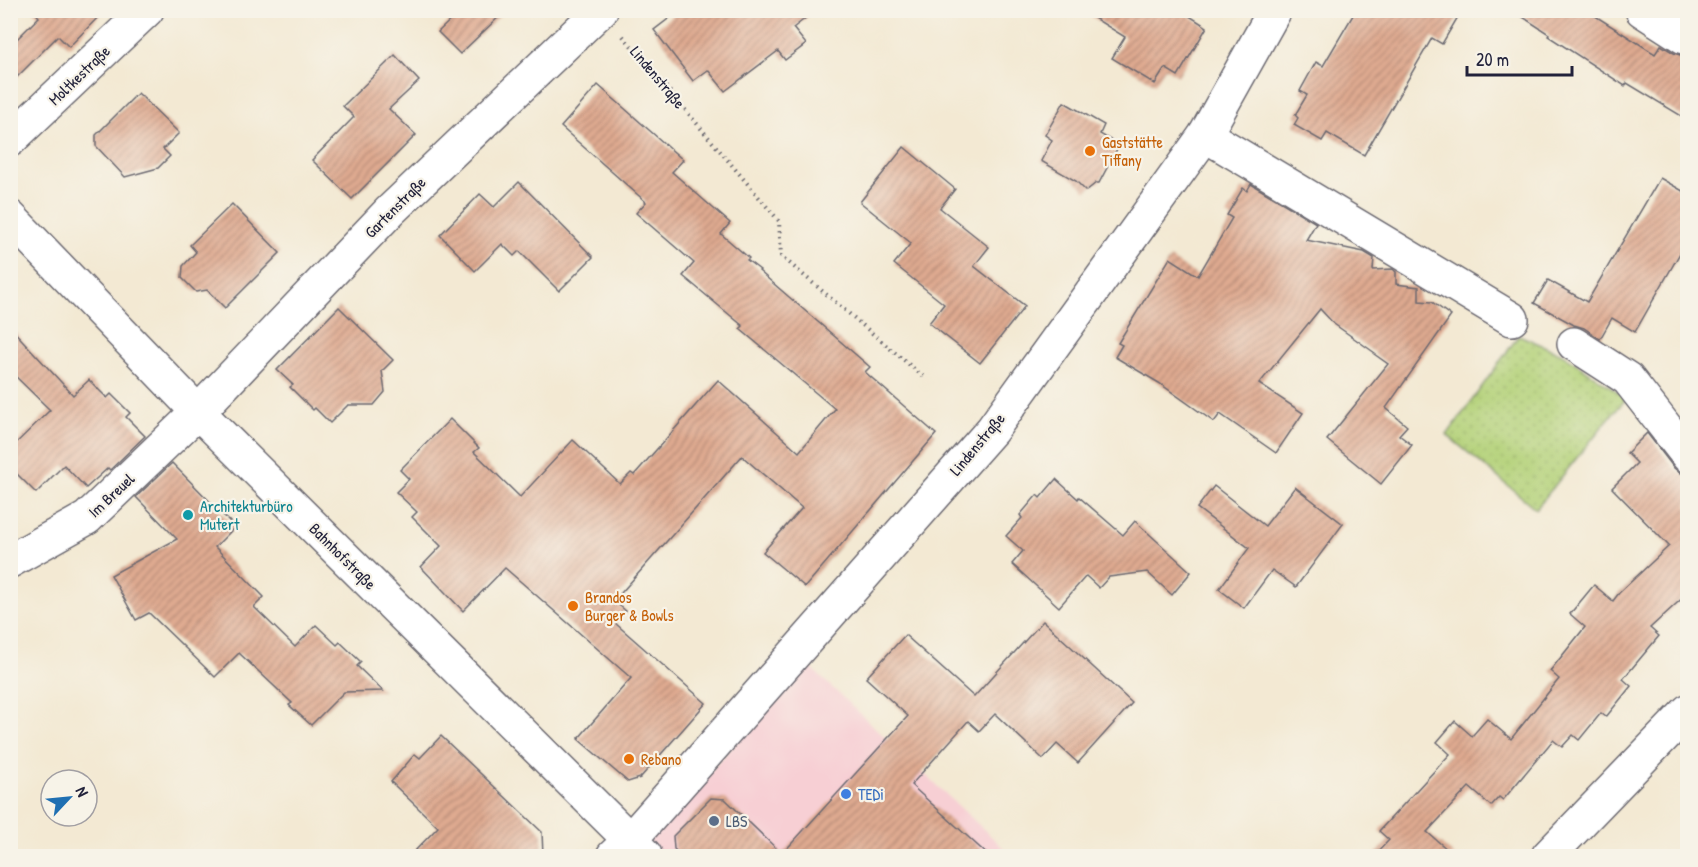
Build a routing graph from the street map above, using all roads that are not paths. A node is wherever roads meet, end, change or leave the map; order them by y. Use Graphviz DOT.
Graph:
graph roads {
  1 [pos="147,10"];
  2 [pos="1275,10"];
  3 [pos="1642,10"];
  4 [pos="608,20"];
  5 [pos="1684,37"];
  6 [pos="1205,135"];
  7 [pos="10,140"];
  8 [pos="10,217"];
  9 [pos="1512,319"];
  10 [pos="1574,344"];
  11 [pos="198,412"];
  12 [pos="1688,456"];
  13 [pos="10,561"];
  14 [pos="1688,711"];
  15 [pos="630,851"];
  16 [pos="1548,856"];
  1 -- 7 [label="street, Moltkestraße"];
  2 -- 6 [label="street, Lindenstraße"];
  3 -- 5 [label="street"];
  4 -- 11 [label="street, Gartenstraße"];
  6 -- 9 [label="street"];
  6 -- 15 [label="street, Lindenstraße"];
  8 -- 11 [label="street, Bahnhofstraße"];
  10 -- 12 [label="street"];
  11 -- 13 [label="street, Im Breuel"];
  11 -- 15 [label="street, Bahnhofstraße"];
  14 -- 16 [label="street"];
}
